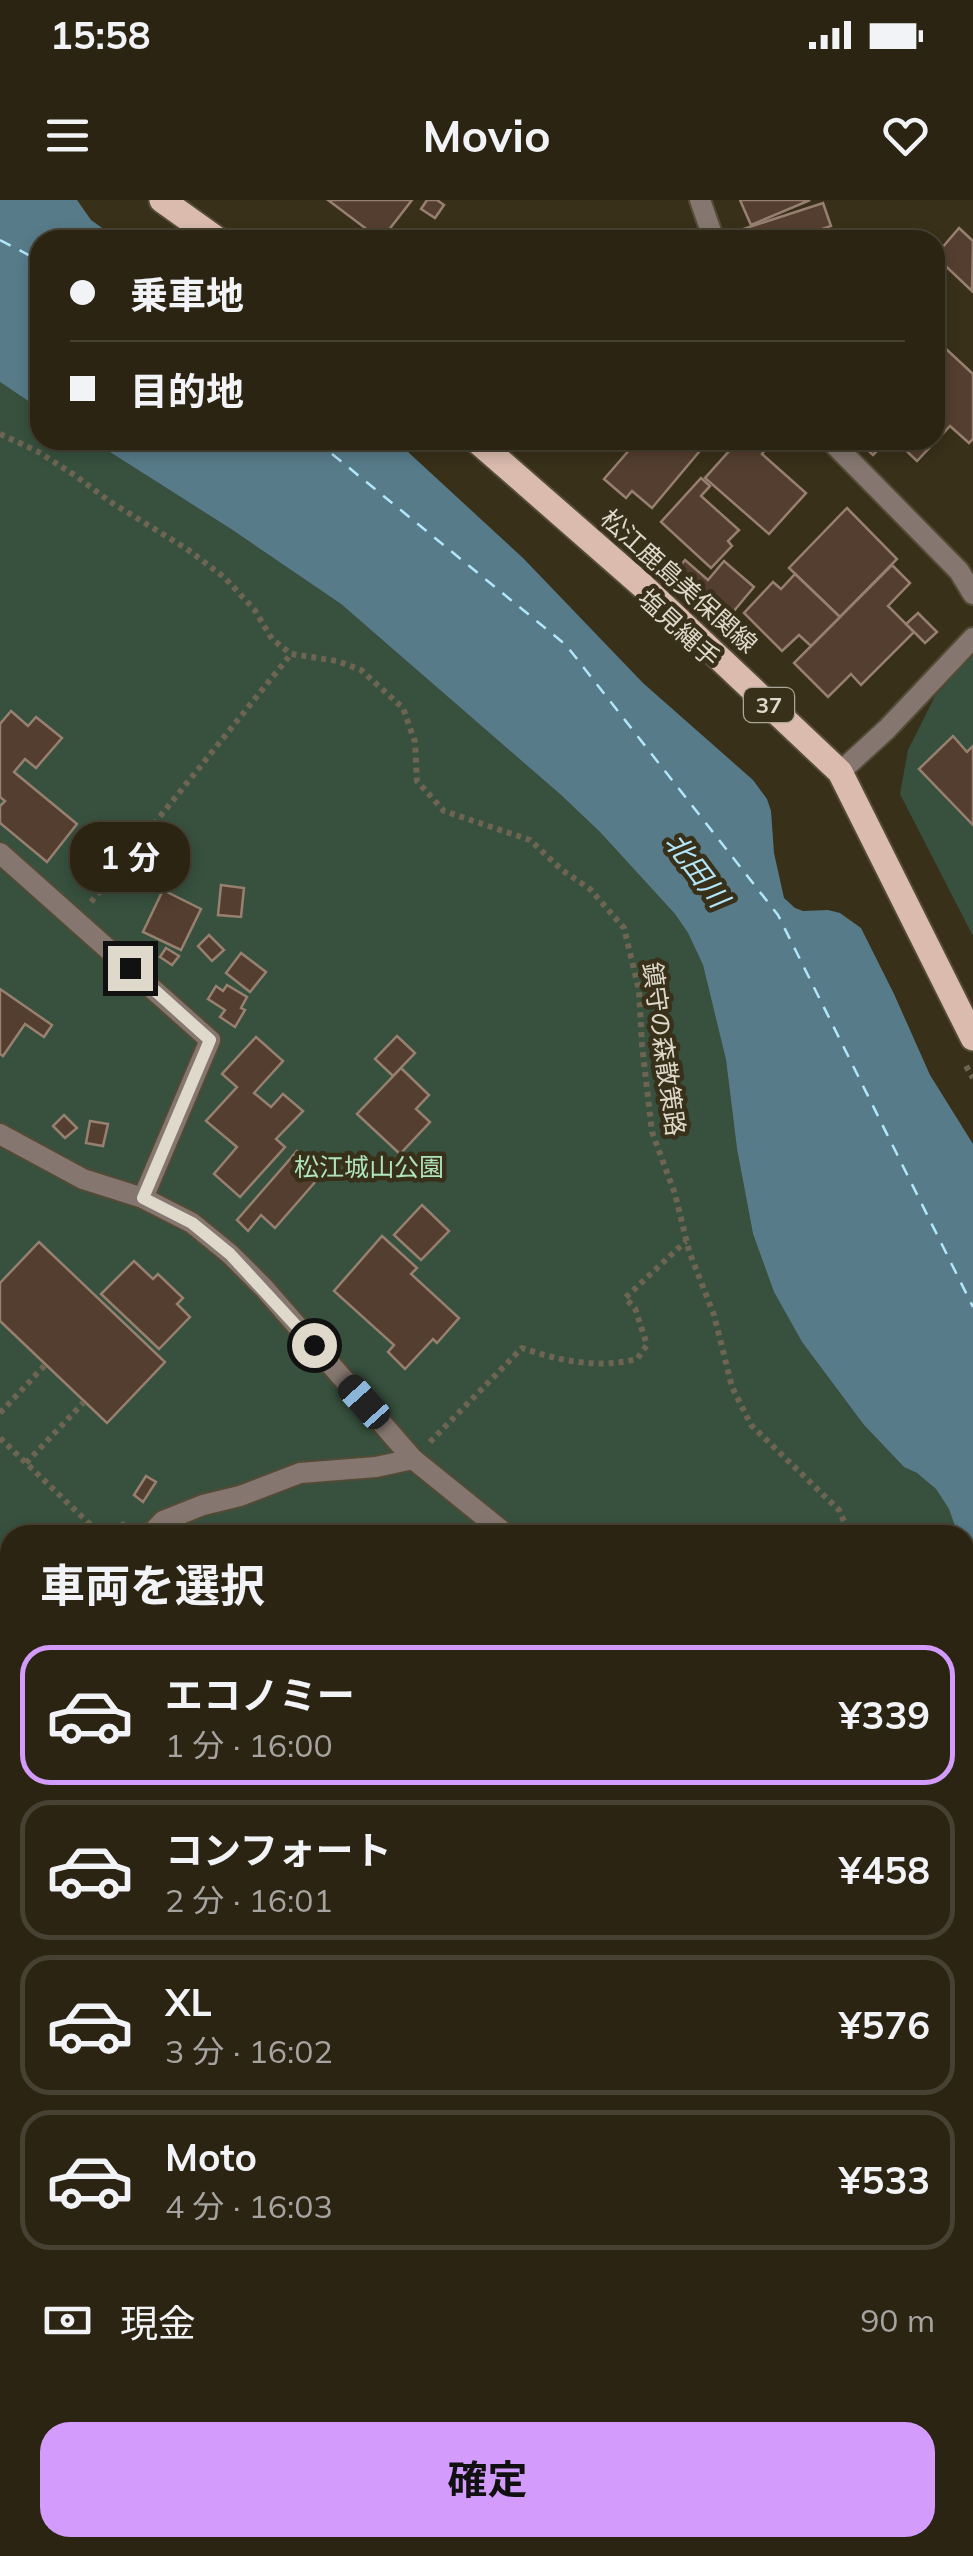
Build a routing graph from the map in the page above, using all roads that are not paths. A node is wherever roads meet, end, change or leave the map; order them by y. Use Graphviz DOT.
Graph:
graph roads {
  1 [pos="162,200"];
  2 [pos="700,200"];
  3 [pos="204,230"];
  4 [pos="710,230"];
  5 [pos="487,450"];
  6 [pos="840,450"];
  7 [pos="973,594"];
  8 [pos="973,638"];
  9 [pos="840,772"];
  10 [pos="0,852"];
  11 [pos="967,1009"];
  12 [pos="966,1044"];
  13 [pos="0,1134"];
  14 [pos="143,1198"];
  15 [pos="414,1458"];
  16 [pos="162,1525"];
  17 [pos="495,1525"];
  1 -- 3 [label="main road"];
  2 -- 4 [label="street"];
  5 -- 9 [label="main road, 松江鹿島美保関線 / 37"];
  6 -- 7 [label="street"];
  8 -- 9 [label="street"];
  9 -- 11 [label="main road, 松江鹿島美保関線 / 37"];
  10 -- 14 [label="street"];
  11 -- 12 [label="main road, 松江鹿島美保関線 / 37"];
  13 -- 14 [label="street"];
  14 -- 15 [label="street"];
  15 -- 16 [label="street"];
  15 -- 17 [label="street"];
}
